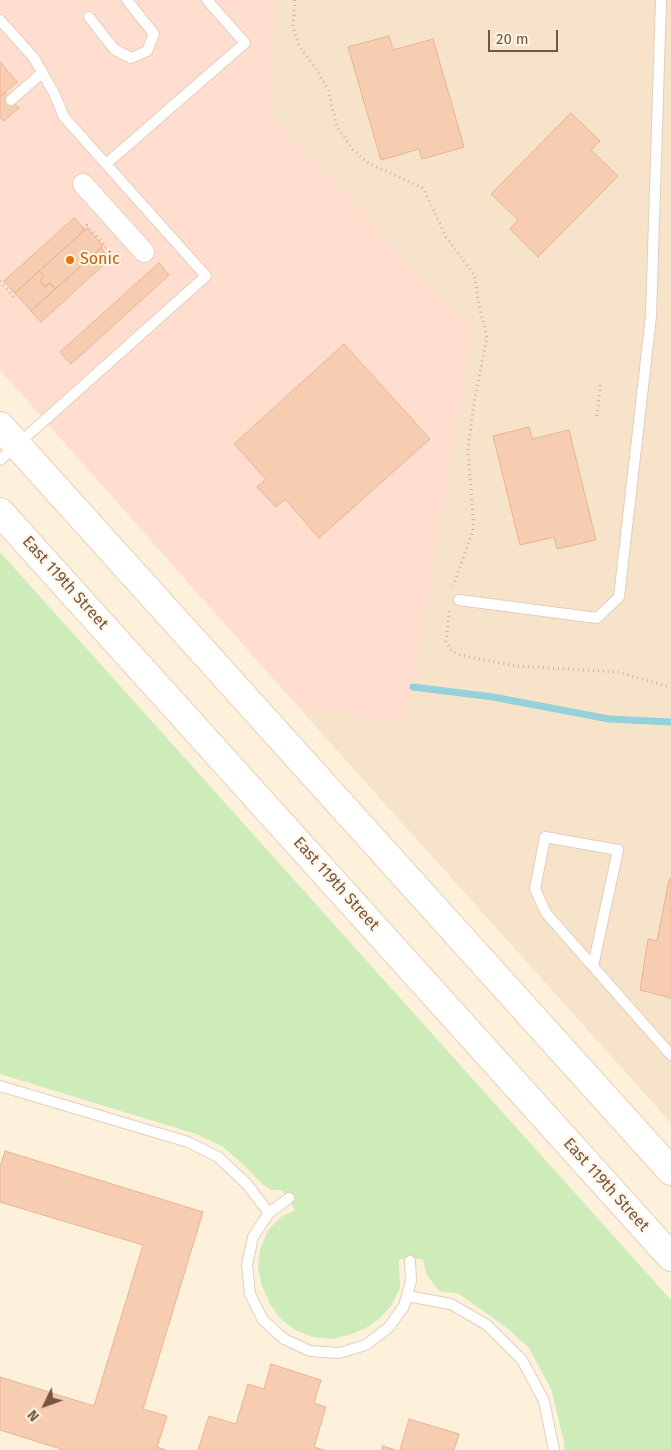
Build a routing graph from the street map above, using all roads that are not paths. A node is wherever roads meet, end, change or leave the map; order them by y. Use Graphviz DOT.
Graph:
graph roads {
  1 [pos="128,0"];
  2 [pos="207,0"];
  3 [pos="661,0"];
  4 [pos="89,18"];
  5 [pos="0,20"];
  6 [pos="42,73"];
  7 [pos="11,100"];
  8 [pos="106,164"];
  9 [pos="83,184"];
  10 [pos="144,252"];
  11 [pos="5,443"];
  12 [pos="0,512"];
  13 [pos="459,600"];
  14 [pos="593,966"];
  15 [pos="671,1055"];
  16 [pos="0,1086"];
  17 [pos="671,1171"];
  18 [pos="290,1198"];
  19 [pos="269,1213"];
  20 [pos="671,1257"];
  21 [pos="410,1260"];
  22 [pos="407,1296"];
  23 [pos="554,1450"];
  1 -- 4 [label="lane"];
  2 -- 8 [label="lane"];
  3 -- 13 [label="lane"];
  5 -- 6 [label="lane"];
  6 -- 7 [label="lane"];
  6 -- 8 [label="lane"];
  8 -- 11 [label="lane"];
  9 -- 10 [label="street"];
  11 -- 17 [label="main road"];
  12 -- 20 [label="main road, East 119th Street"];
  14 -- 14 [label="lane"];
  14 -- 15 [label="lane"];
  16 -- 19 [label="lane"];
  18 -- 19 [label="lane"];
  19 -- 22 [label="lane"];
  21 -- 22 [label="lane"];
  22 -- 23 [label="lane"];
}
